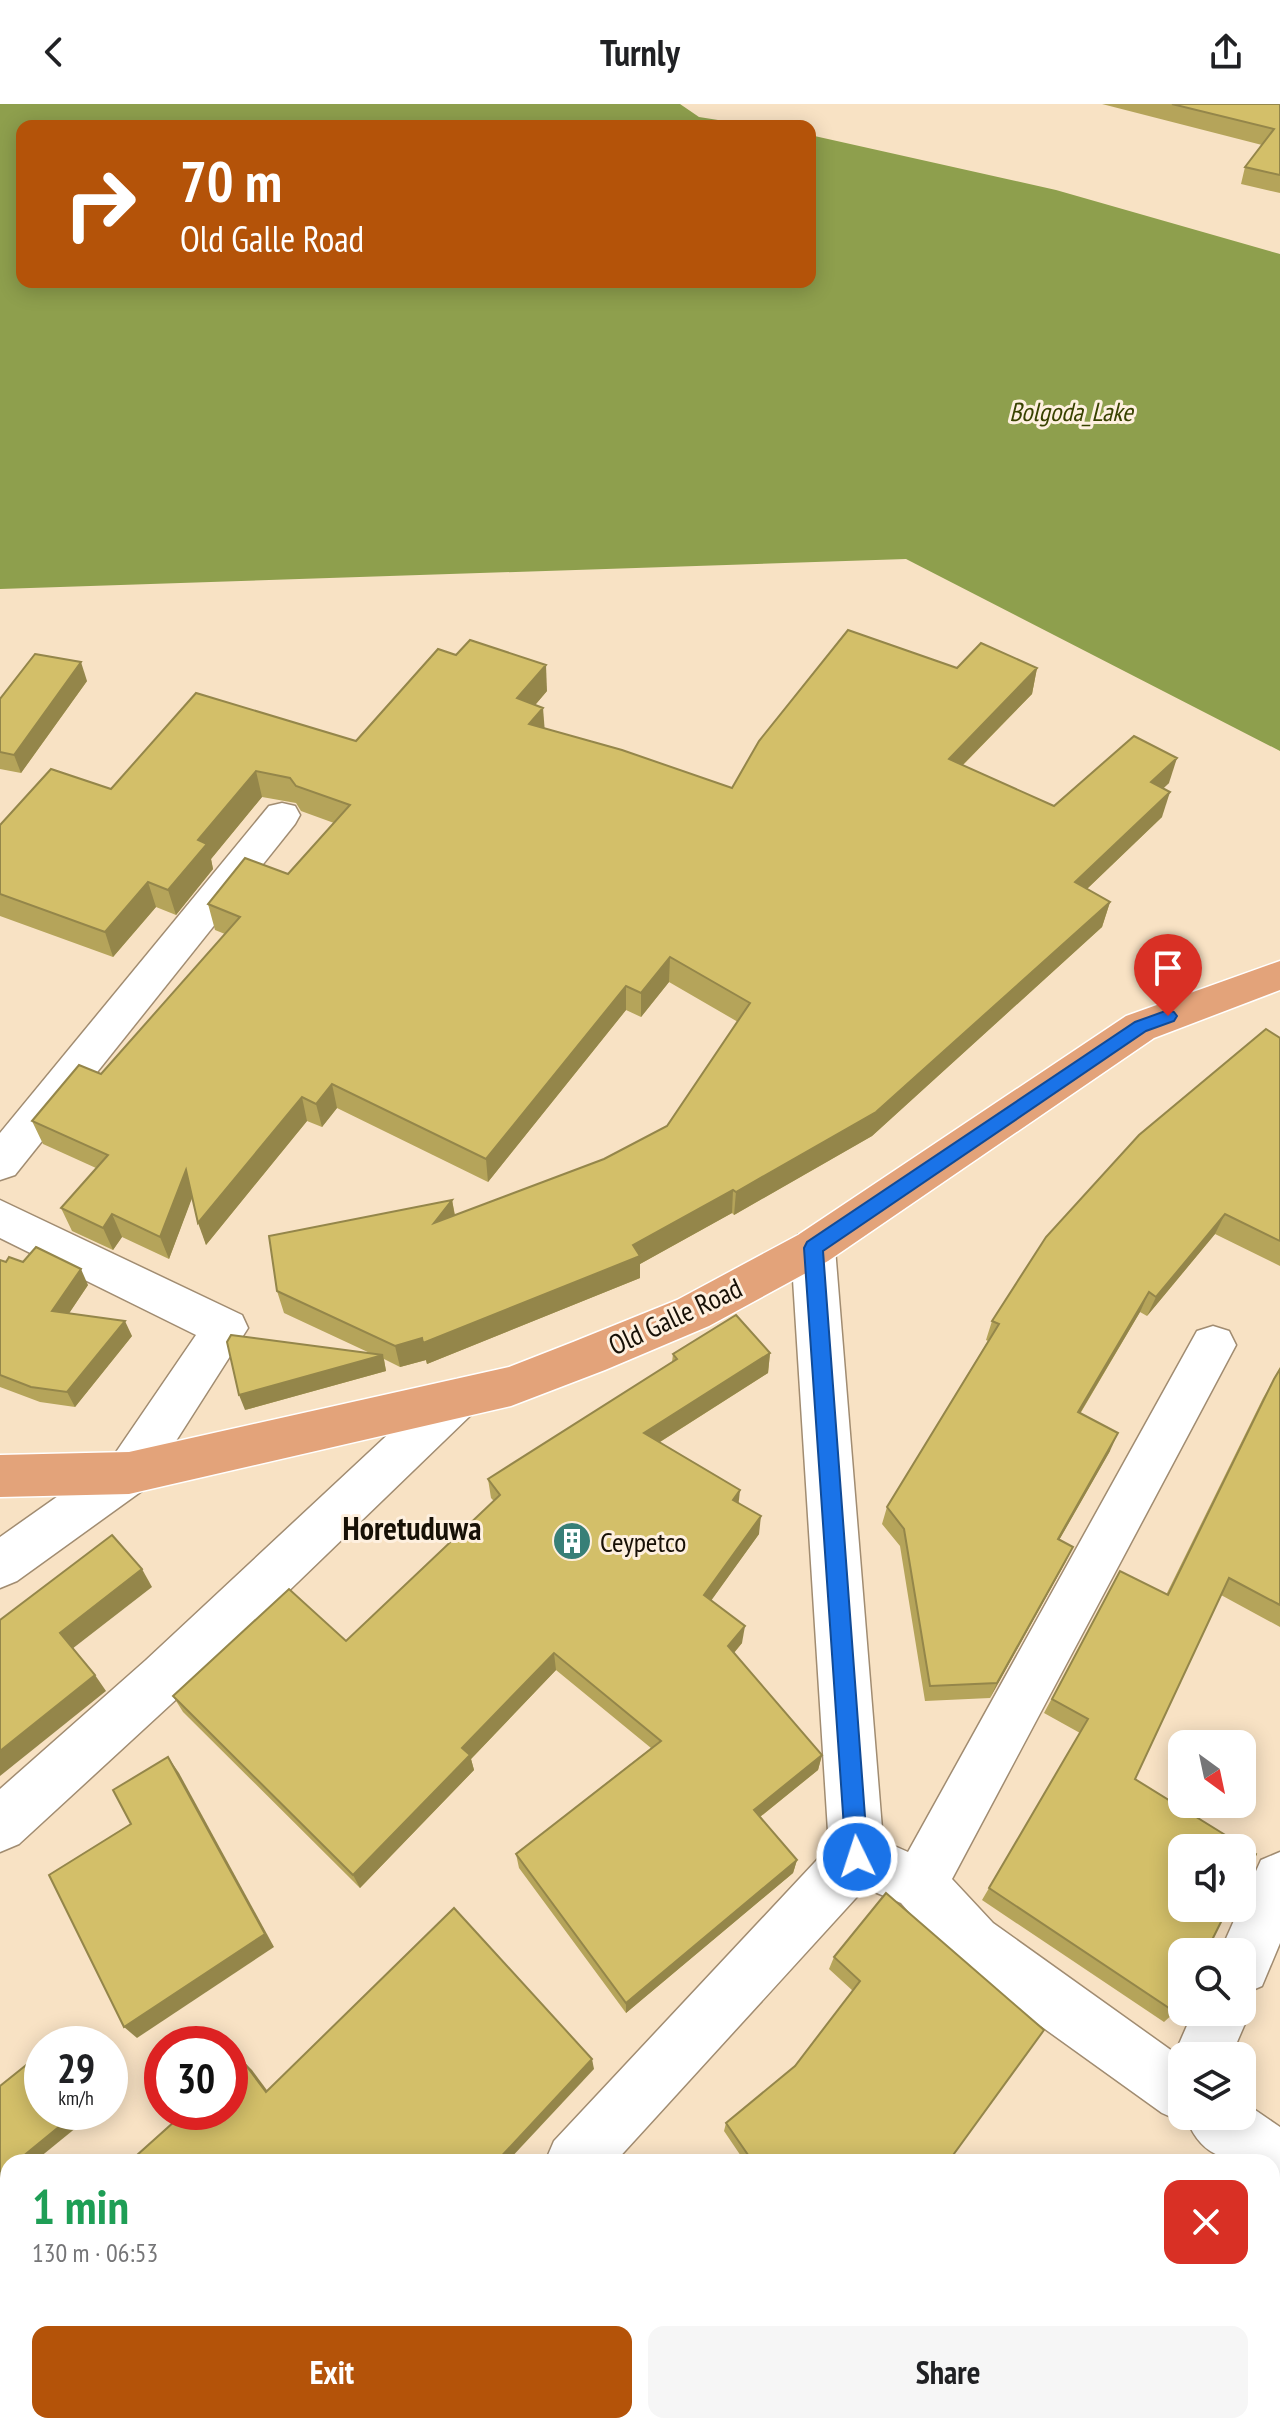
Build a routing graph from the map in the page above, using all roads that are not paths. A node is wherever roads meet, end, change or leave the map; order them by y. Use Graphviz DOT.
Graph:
graph roads {
  1 [pos="282,815"];
  2 [pos="1280,975"];
  3 [pos="0,1163"];
  4 [pos="0,1218"];
  5 [pos="813,1248"];
  6 [pos="1213,1345"];
  7 [pos="457,1399"];
  8 [pos="129,1473"];
  9 [pos="0,1476"];
  10 [pos="0,1565"];
  11 [pos="0,1825"];
  12 [pos="857,1857"];
  13 [pos="1280,1879"];
  14 [pos="920,1884"];
  15 [pos="1254,1938"];
  16 [pos="1168,2083"];
  17 [pos="1234,2130"];
  18 [pos="582,2154"];
  19 [pos="1267,2154"];
  1 -- 3 [label="street"];
  2 -- 5 [label="highway, Old Galle Road"];
  4 -- 8 [label="street"];
  5 -- 7 [label="highway, Old Galle Road"];
  5 -- 12 [label="street"];
  6 -- 14 [label="street"];
  7 -- 8 [label="highway, Old Galle Road"];
  7 -- 11 [label="street"];
  8 -- 9 [label="highway, Old Galle Road"];
  8 -- 10 [label="street"];
  12 -- 14 [label="street"];
  12 -- 18 [label="street"];
  13 -- 15 [label="street"];
  14 -- 16 [label="street"];
  17 -- 19 [label="street"];
}
